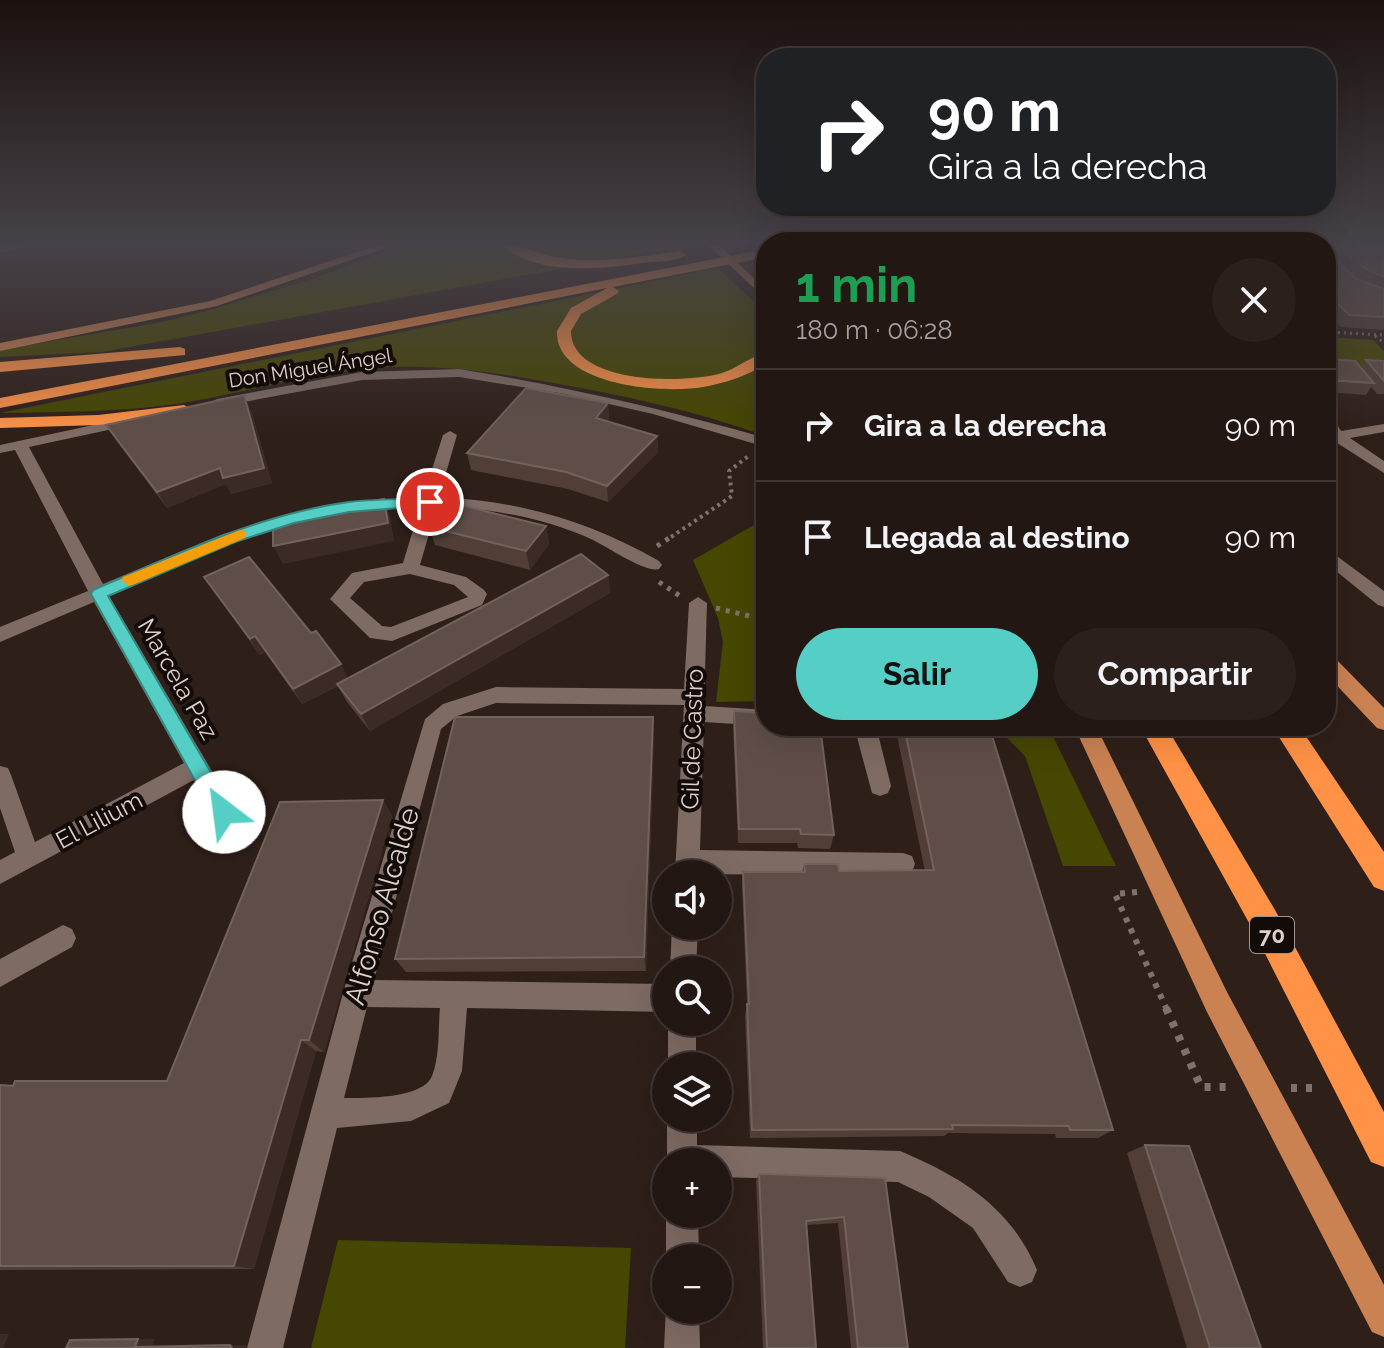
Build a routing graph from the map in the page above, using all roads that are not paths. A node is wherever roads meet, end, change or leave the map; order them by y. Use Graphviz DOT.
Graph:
graph roads {
  1 [pos="194,308"];
  2 [pos="410,308"];
  3 [pos="484,308"];
  4 [pos="582,308"];
  5 [pos="0,347"];
  6 [pos="180,352"];
  7 [pos="756,363"];
  8 [pos="0,367"];
  9 [pos="0,386"];
  10 [pos="0,403"];
  11 [pos="184,410"];
  12 [pos="0,423"];
  13 [pos="1384,428"];
  14 [pos="450,435"];
  15 [pos="1336,436"];
  16 [pos="1336,439"];
  17 [pos="756,440"];
  18 [pos="20,445"];
  19 [pos="0,449"];
  20 [pos="1384,468"];
  21 [pos="430,502"];
  22 [pos="349,507"];
  23 [pos="322,512"];
  24 [pos="1336,562"];
  25 [pos="653,565"];
  26 [pos="410,568"];
  27 [pos="99,594"];
  28 [pos="1384,601"];
  29 [pos="698,603"];
  30 [pos="0,635"];
  31 [pos="1336,672"];
  32 [pos="693,705"];
  33 [pos="756,716"];
  34 [pos="1384,722"];
  35 [pos="868,736"];
  36 [pos="1090,736"];
  37 [pos="1159,736"];
  38 [pos="1292,736"];
  39 [pos="197,767"];
  40 [pos="0,775"];
  41 [pos="880,786"];
  42 [pos="224,812"];
  43 [pos="29,857"];
  44 [pos="687,860"];
  45 [pos="903,864"];
  46 [pos="732,866"];
  47 [pos="0,873"];
  48 [pos="1384,877"];
  49 [pos="63,938"];
  50 [pos="0,974"];
  51 [pos="357,993"];
  52 [pos="455,994"];
  53 [pos="652,998"];
  54 [pos="325,1114"];
  55 [pos="1384,1149"];
  56 [pos="732,1162"];
  57 [pos="1020,1270"];
  58 [pos="1384,1320"];
  59 [pos="682,1324"];
  60 [pos="265,1348"];
  61 [pos="682,1348"];
  1 -- 5 [label="main road"];
  2 -- 6 [label="highway"];
  3 -- 10 [label="highway"];
  4 -- 7 [label="highway"];
  6 -- 8 [label="highway"];
  6 -- 9 [label="highway"];
  11 -- 12 [label="highway"];
  11 -- 17 [label="street, Don Miguel Ángel"];
  11 -- 18 [label="street, Don Miguel Ángel"];
  13 -- 15 [label="street"];
  14 -- 21 [label="street"];
  16 -- 20 [label="street"];
  18 -- 19 [label="street, Don Miguel Ángel"];
  18 -- 27 [label="street, Marcela Paz"];
  21 -- 22 [label="street"];
  21 -- 25 [label="street"];
  21 -- 26 [label="street"];
  23 -- 27 [label="street"];
  24 -- 28 [label="street"];
  26 -- 26 [label="street"];
  27 -- 30 [label="street"];
  27 -- 39 [label="street, Marcela Paz"];
  29 -- 32 [label="street, Gil de Castro"];
  31 -- 34 [label="main road"];
  32 -- 33 [label="street, Alfonso Alcalde"];
  32 -- 44 [label="street, Gil de Castro"];
  32 -- 51 [label="street, Alfonso Alcalde"];
  35 -- 41 [label="street"];
  36 -- 58 [label="main road"];
  37 -- 55 [label="highway, 70"];
  38 -- 48 [label="highway"];
  39 -- 42 [label="street, Marcela Paz"];
  39 -- 43 [label="street, El Lilium"];
  40 -- 43 [label="street"];
  43 -- 47 [label="street, El Lilium"];
  45 -- 46 [label="street"];
  49 -- 50 [label="street"];
  51 -- 52 [label="street"];
  51 -- 54 [label="street, Alfonso Alcalde"];
  52 -- 53 [label="street"];
  52 -- 54 [label="street"];
  54 -- 60 [label="street, Alfonso Alcalde"];
  56 -- 57 [label="street"];
  59 -- 61 [label="street"];
}
